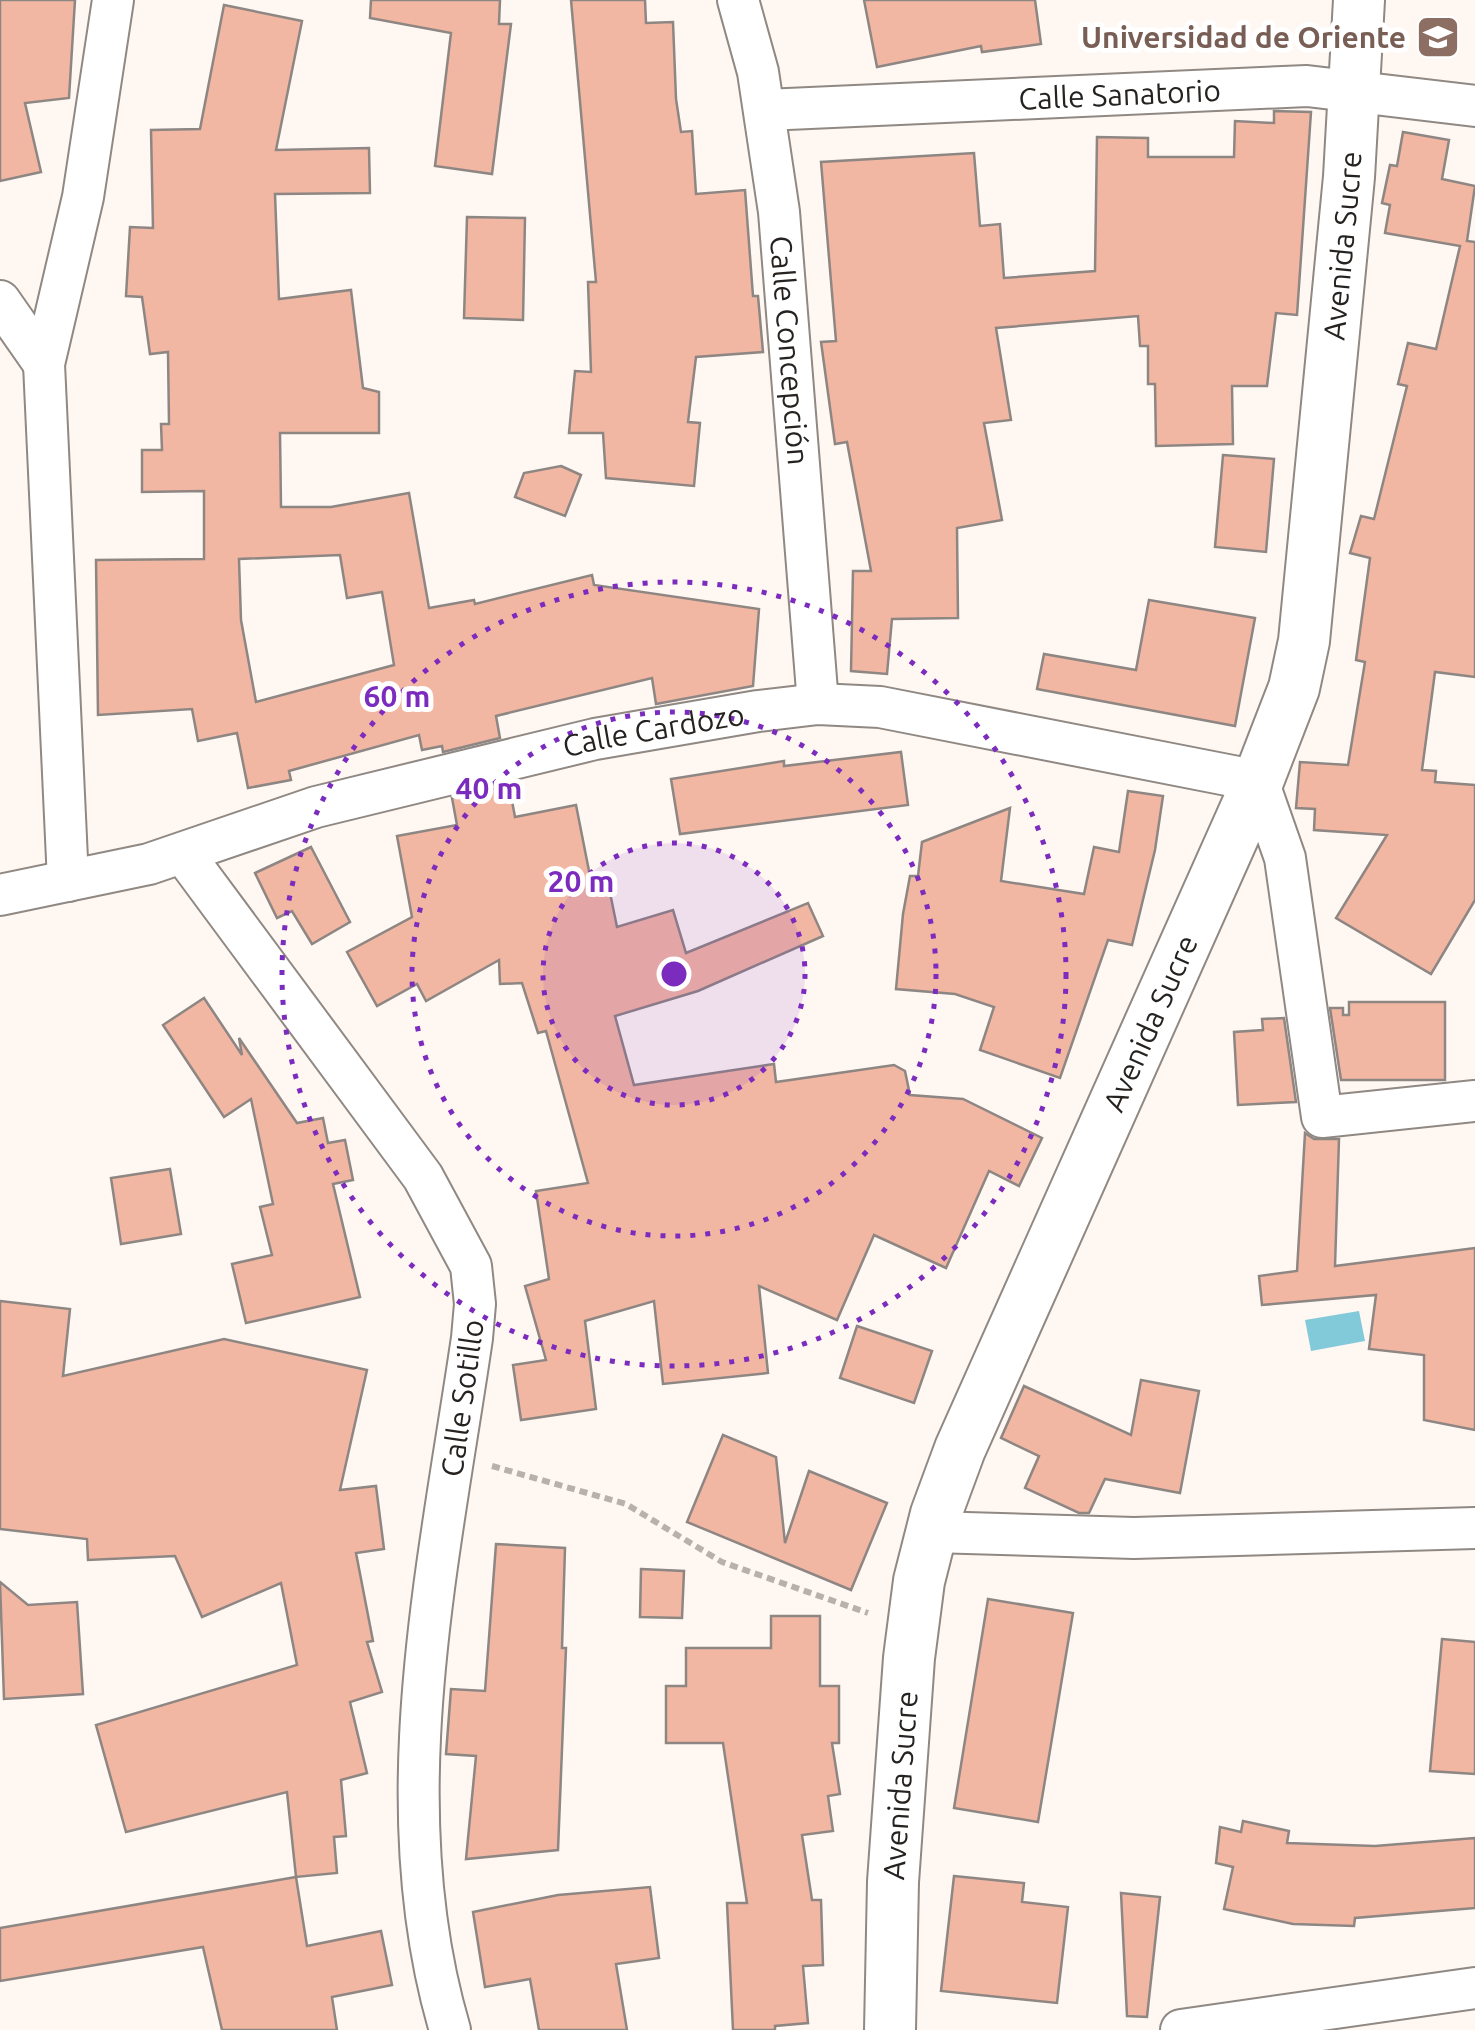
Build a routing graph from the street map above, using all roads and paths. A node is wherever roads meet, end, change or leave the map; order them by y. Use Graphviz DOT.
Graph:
graph roads {
  1 [pos="113,0"];
  2 [pos="738,0"];
  3 [pos="1359,0"];
  4 [pos="1354,93"];
  5 [pos="1475,106"];
  6 [pos="765,110"];
  7 [pos="0,301"];
  8 [pos="44,364"];
  9 [pos="818,704"];
  10 [pos="1258,781"];
  11 [pos="184,853"];
  12 [pos="68,881"];
  13 [pos="0,895"];
  14 [pos="1475,1101"];
  15 [pos="454,1458"];
  16 [pos="1475,1528"];
  17 [pos="932,1532"];
  18 [pos="913,1624"];
  19 [pos="1475,1988"];
  20 [pos="450,2030"];
  21 [pos="890,2030"];
  22 [pos="1181,2030"];
  1 -- 8 [label="street"];
  2 -- 6 [label="street, Calle Concepción"];
  3 -- 4 [label="street, Avenida Sucre"];
  4 -- 5 [label="street, Calle Sanatorio"];
  4 -- 6 [label="street, Calle Sanatorio"];
  4 -- 10 [label="street, Avenida Sucre"];
  6 -- 9 [label="street, Calle Concepción"];
  7 -- 8 [label="street"];
  8 -- 12 [label="street"];
  9 -- 10 [label="street, Calle Cardozo"];
  9 -- 11 [label="street, Calle Cardozo"];
  10 -- 14 [label="street"];
  10 -- 17 [label="street, Avenida Sucre"];
  11 -- 12 [label="street, Calle Cardozo"];
  11 -- 15 [label="street, Calle Sotillo"];
  12 -- 13 [label="street, Calle Cardozo"];
  15 -- 18 [label="path"];
  15 -- 20 [label="street, Calle Sotillo"];
  16 -- 17 [label="street"];
  17 -- 18 [label="street, Avenida Sucre"];
  18 -- 21 [label="street, Avenida Sucre"];
  19 -- 22 [label="street"];
}
